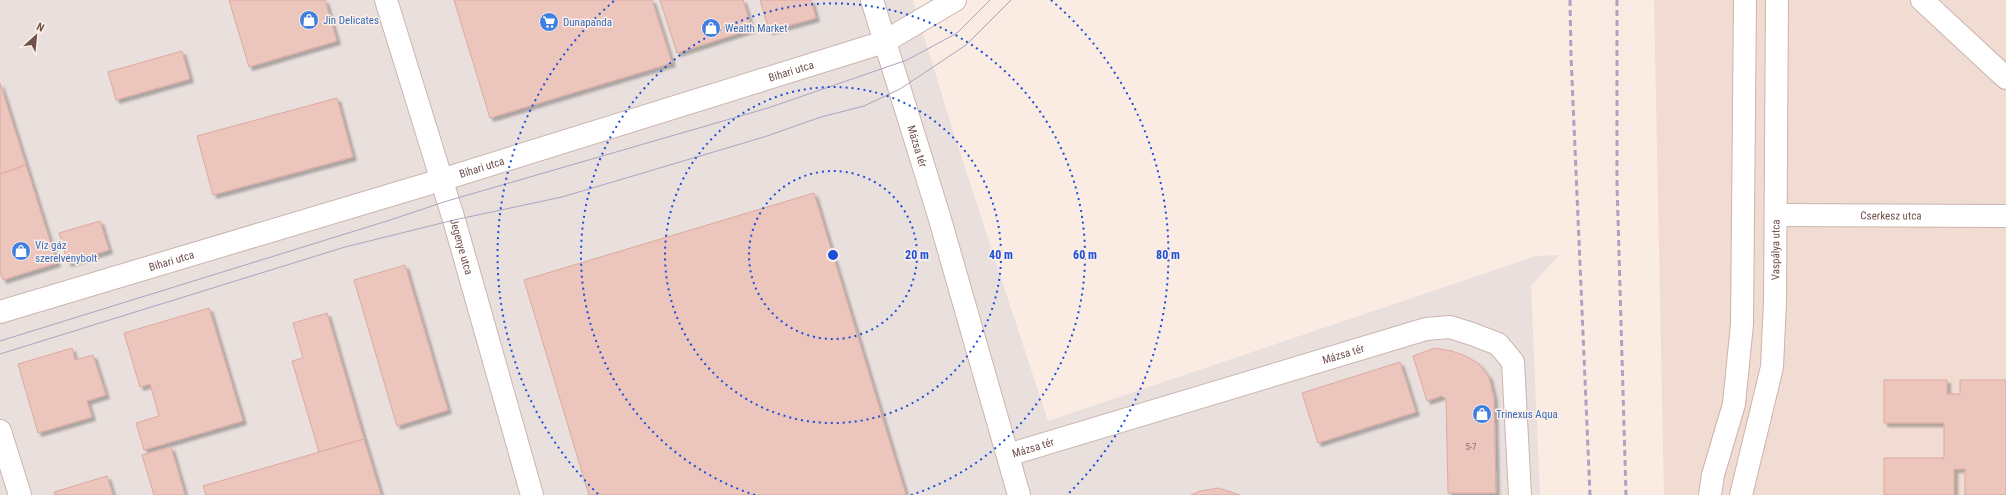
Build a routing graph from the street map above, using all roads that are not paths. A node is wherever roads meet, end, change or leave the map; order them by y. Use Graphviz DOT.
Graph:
graph roads {
  1 [pos="386,0"];
  2 [pos="872,0"];
  3 [pos="955,0"];
  4 [pos="1745,0"];
  5 [pos="1777,0"];
  6 [pos="1922,0"];
  7 [pos="884,42"];
  8 [pos="2006,78"];
  9 [pos="1744,108"];
  10 [pos="1777,109"];
  11 [pos="441,180"];
  12 [pos="1776,215"];
  13 [pos="2006,216"];
  14 [pos="0,312"];
  15 [pos="0,431"];
  16 [pos="1008,455"];
  17 [pos="20,495"];
  18 [pos="532,495"];
  19 [pos="1019,495"];
  20 [pos="1520,495"];
  21 [pos="1710,495"];
  22 [pos="1741,495"];
  1 -- 11 [label="street, Jegenye utca"];
  2 -- 7 [label="street, Mázsa tér"];
  3 -- 7 [label="street, Bihari utca"];
  4 -- 9 [label="street"];
  5 -- 10 [label="street, Vaspálya utca"];
  6 -- 8 [label="street"];
  7 -- 11 [label="street, Bihari utca"];
  7 -- 16 [label="street, Mázsa tér"];
  9 -- 10 [label="street"];
  9 -- 21 [label="street"];
  10 -- 12 [label="street, Vaspálya utca"];
  11 -- 14 [label="street, Bihari utca"];
  11 -- 18 [label="street, Jegenye utca"];
  12 -- 13 [label="street, Cserkesz utca"];
  12 -- 22 [label="street, Vaspálya utca"];
  15 -- 17 [label="street"];
  16 -- 19 [label="street"];
  16 -- 20 [label="street, Mázsa tér"];
}
